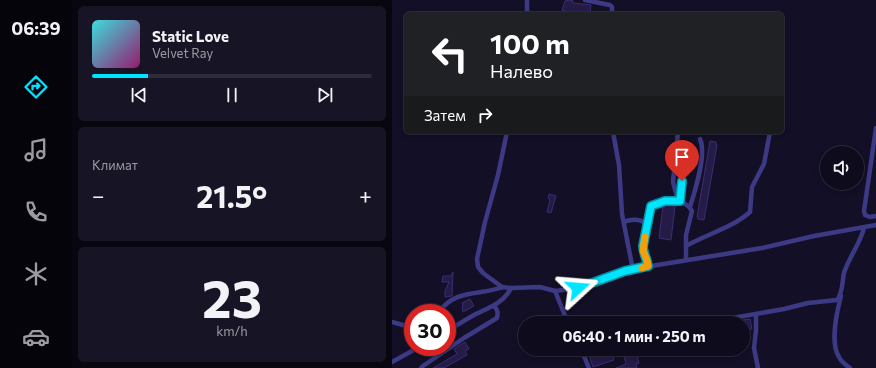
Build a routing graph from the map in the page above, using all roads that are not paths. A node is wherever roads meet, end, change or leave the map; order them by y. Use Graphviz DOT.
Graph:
graph roads {
  1 [pos="527,0"];
  2 [pos="585,0"];
  3 [pos="527,12"];
  4 [pos="612,12"];
  5 [pos="876,128"];
  6 [pos="507,134"];
  7 [pos="613,134"];
  8 [pos="678,134"];
  9 [pos="770,134"];
  10 [pos="700,139"];
  11 [pos="682,181"];
  12 [pos="679,201"];
  13 [pos="690,208"];
  14 [pos="876,216"];
  15 [pos="624,222"];
  16 [pos="876,225"];
  17 [pos="647,227"];
  18 [pos="864,228"];
  19 [pos="686,246"];
  20 [pos="686,260"];
  21 [pos="648,266"];
  22 [pos="633,270"];
  23 [pos="503,287"];
  24 [pos="512,288"];
  25 [pos="556,291"];
  26 [pos="839,300"];
  27 [pos="446,304"];
  28 [pos="494,306"];
  29 [pos="756,314"];
  30 [pos="565,316"];
  31 [pos="744,316"];
  32 [pos="392,322"];
  33 [pos="404,325"];
  34 [pos="456,326"];
  35 [pos="404,355"];
  36 [pos="584,356"];
  37 [pos="392,362"];
  38 [pos="421,368"];
  39 [pos="589,368"];
  40 [pos="758,368"];
  41 [pos="850,368"];
  1 -- 3 [label="street"];
  2 -- 4 [label="street"];
  5 -- 14 [label="street"];
  6 -- 23 [label="street"];
  7 -- 15 [label="street"];
  8 -- 12 [label="street"];
  9 -- 19 [label="street"];
  10 -- 13 [label="street"];
  11 -- 12 [label="street"];
  12 -- 13 [label="street"];
  12 -- 17 [label="street"];
  13 -- 19 [label="street"];
  15 -- 17 [label="street"];
  15 -- 22 [label="street"];
  16 -- 18 [label="street"];
  17 -- 21 [label="street"];
  18 -- 20 [label="street"];
  18 -- 26 [label="street"];
  19 -- 20 [label="street"];
  20 -- 21 [label="street"];
  21 -- 22 [label="street"];
  22 -- 25 [label="street"];
  23 -- 24 [label="street"];
  23 -- 27 [label="street"];
  24 -- 25 [label="street"];
  24 -- 28 [label="street"];
  25 -- 30 [label="street"];
  26 -- 29 [label="street"];
  26 -- 41 [label="street"];
  28 -- 34 [label="street"];
  28 -- 38 [label="street"];
  29 -- 31 [label="street"];
  29 -- 40 [label="street"];
  32 -- 33 [label="street"];
  35 -- 37 [label="street"];
  36 -- 39 [label="street"];
}
